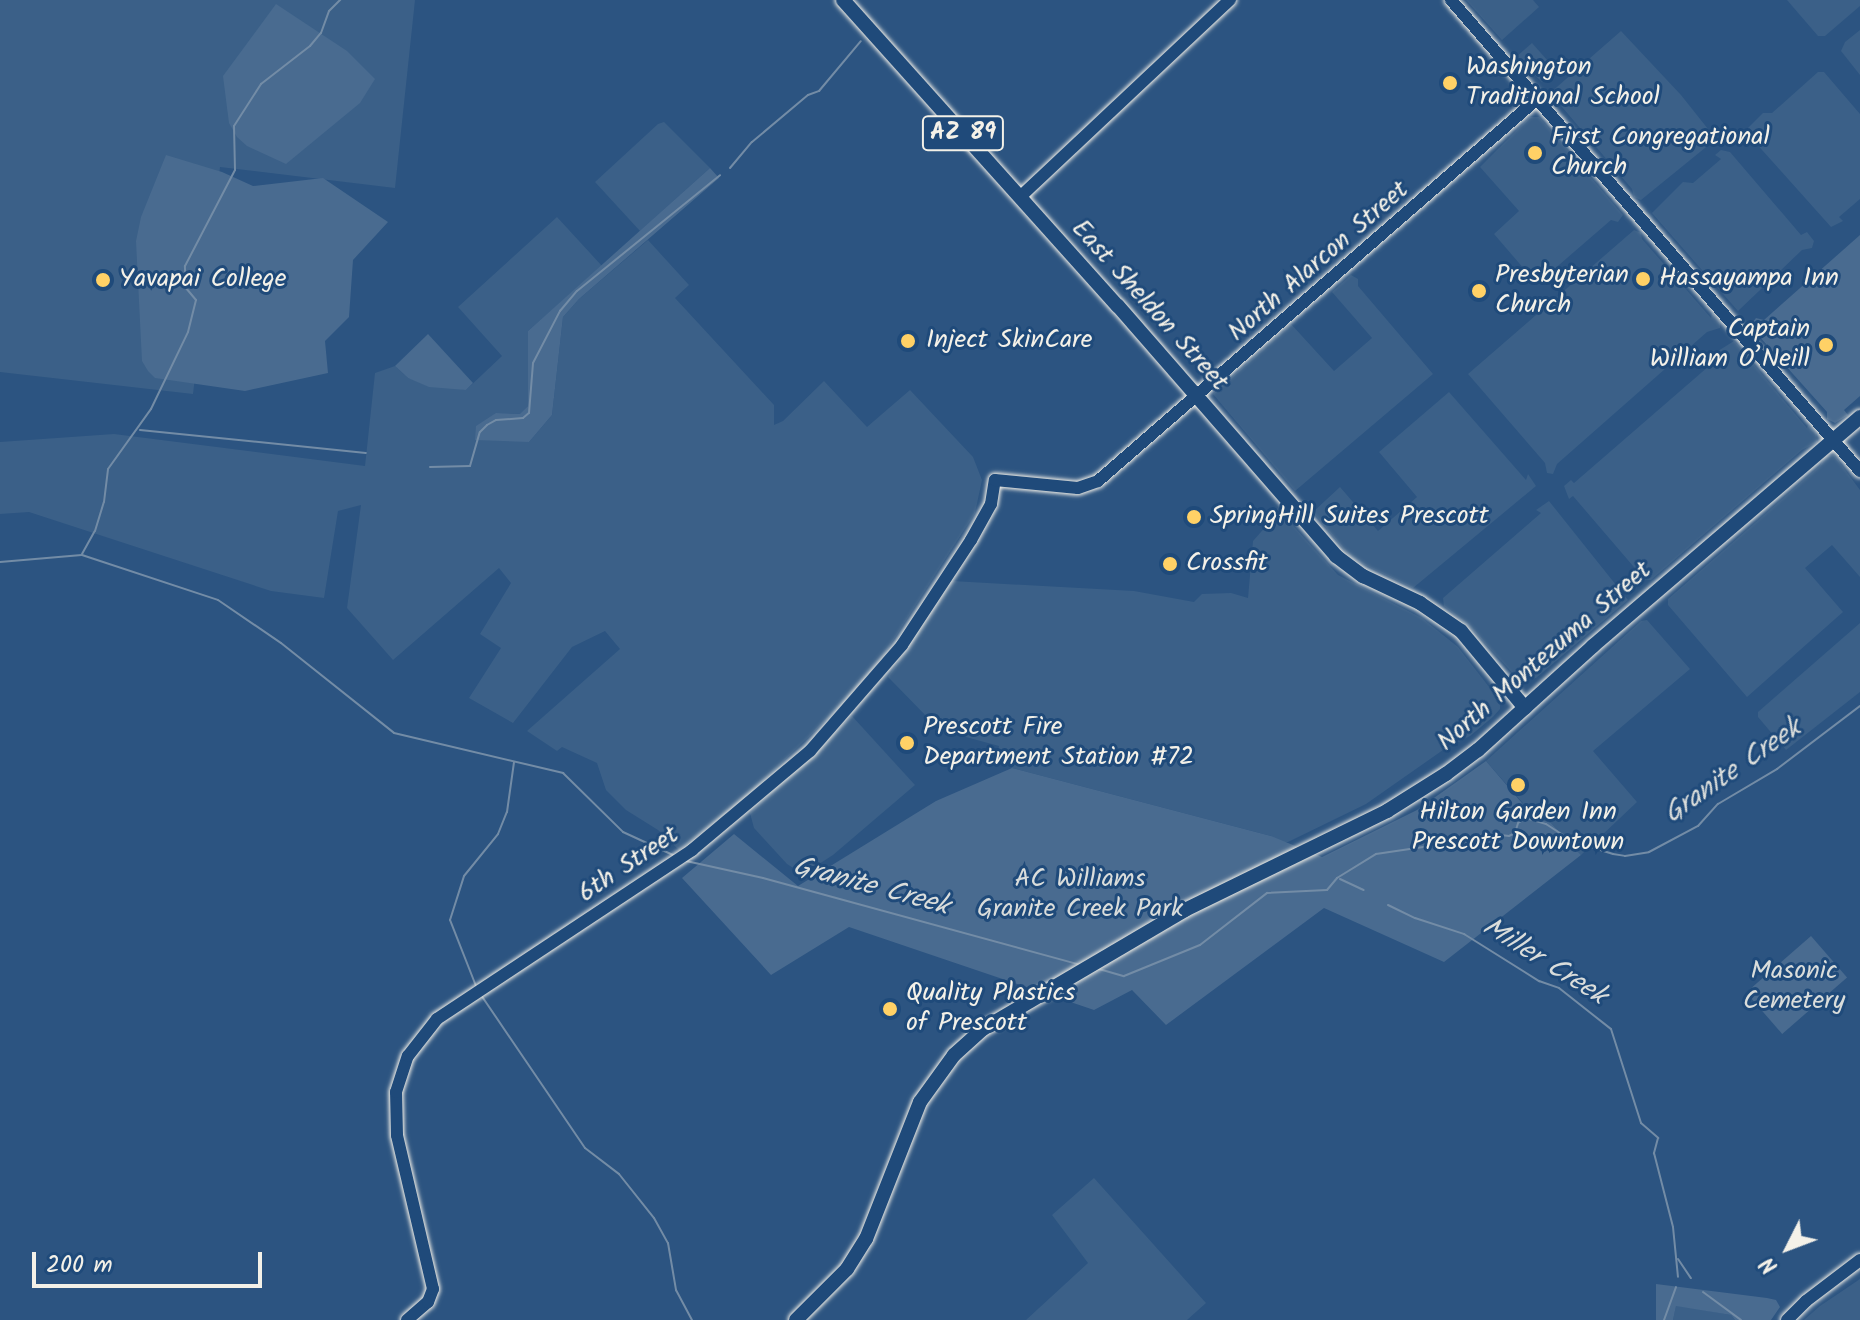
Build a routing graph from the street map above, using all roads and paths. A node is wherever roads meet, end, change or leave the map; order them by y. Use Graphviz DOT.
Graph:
graph roads {
  1 [pos="843,0"];
  2 [pos="1230,0"];
  3 [pos="1451,0"];
  4 [pos="1536,100"];
  5 [pos="1020,197"];
  6 [pos="1198,397"];
  7 [pos="1860,417"];
  8 [pos="1833,440"];
  9 [pos="1860,471"];
  10 [pos="995,480"];
  11 [pos="1525,708"];
  12 [pos="1860,1260"];
  13 [pos="407,1320"];
  14 [pos="796,1320"];
  15 [pos="1787,1320"];
  1 -- 5 [label="main road, East Sheldon Street / AZ 89"];
  2 -- 5 [label="street"];
  3 -- 4 [label="street"];
  4 -- 6 [label="street, North Alarcon Street"];
  4 -- 8 [label="street"];
  5 -- 6 [label="main road, East Sheldon Street / AZ 89"];
  6 -- 10 [label="street, North Alarcon Street"];
  6 -- 11 [label="main road, East Sheldon Street / AZ 89"];
  7 -- 8 [label="main road, North Montezuma Street"];
  8 -- 9 [label="street"];
  8 -- 11 [label="main road, North Montezuma Street"];
  10 -- 13 [label="street, 6th Street"];
  11 -- 14 [label="main road, North Montezuma Street"];
  12 -- 15 [label="street"];
}
